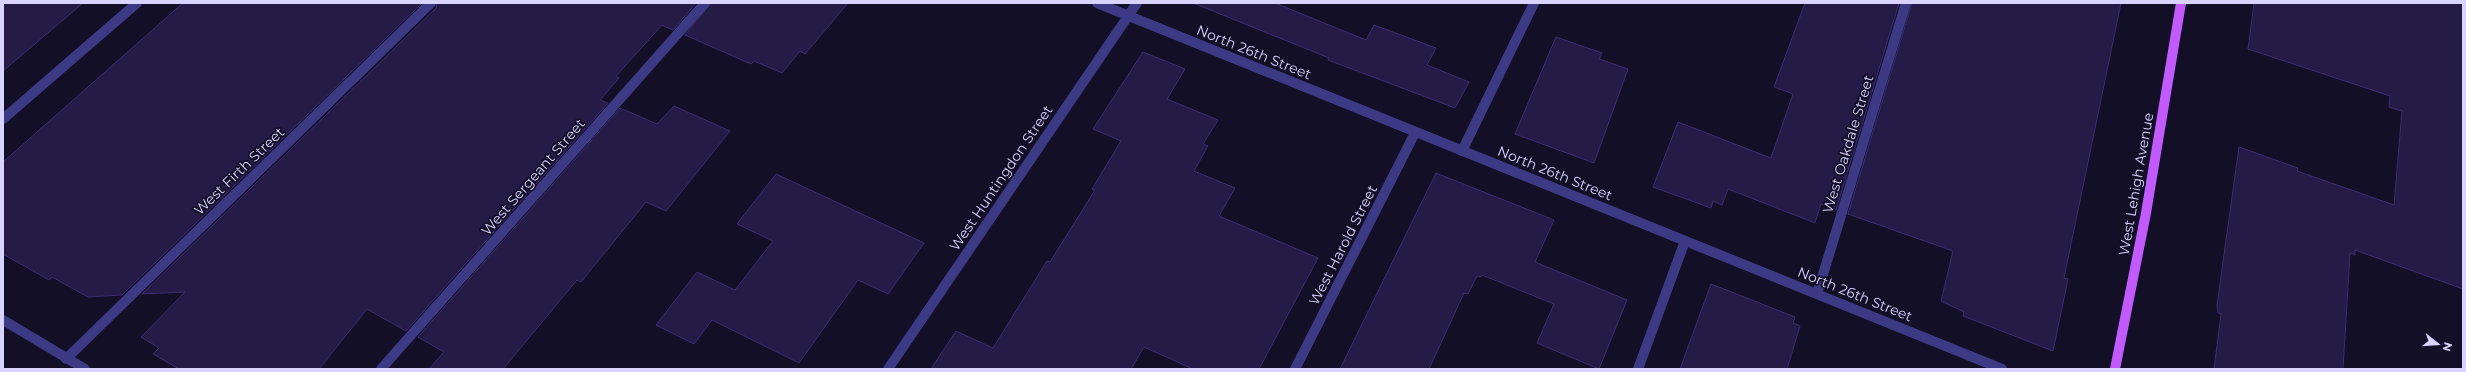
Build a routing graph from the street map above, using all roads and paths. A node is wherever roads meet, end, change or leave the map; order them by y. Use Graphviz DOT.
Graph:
graph roads {
  1 [pos="137,3"];
  2 [pos="431,3"];
  3 [pos="705,3"];
  4 [pos="1097,3"];
  5 [pos="1137,3"];
  6 [pos="1534,3"];
  7 [pos="1906,3"];
  8 [pos="2181,3"];
  9 [pos="1128,16"];
  10 [pos="3,119"];
  11 [pos="1415,133"];
  12 [pos="1462,151"];
  13 [pos="1685,241"];
  14 [pos="1817,294"];
  15 [pos="3,320"];
  16 [pos="66,359"];
  17 [pos="86,369"];
  18 [pos="381,369"];
  19 [pos="888,369"];
  20 [pos="1295,369"];
  21 [pos="1638,369"];
  22 [pos="2002,369"];
  23 [pos="2115,369"];
  1 -- 10 [label="street"];
  2 -- 16 [label="street, West Firth Street"];
  3 -- 18 [label="street, West Sergeant Street"];
  4 -- 9 [label="street, North 26th Street"];
  5 -- 9 [label="street, West Huntingdon Street"];
  6 -- 12 [label="street"];
  7 -- 14 [label="street, West Oakdale Street"];
  8 -- 23 [label="main road, West Lehigh Avenue"];
  9 -- 11 [label="street, North 26th Street"];
  9 -- 19 [label="street, West Huntingdon Street"];
  11 -- 12 [label="street, North 26th Street"];
  11 -- 20 [label="street, West Harold Street"];
  12 -- 13 [label="street, North 26th Street"];
  13 -- 14 [label="street, North 26th Street"];
  13 -- 21 [label="street"];
  14 -- 22 [label="street, North 26th Street"];
  15 -- 16 [label="street"];
  16 -- 17 [label="street"];
}
